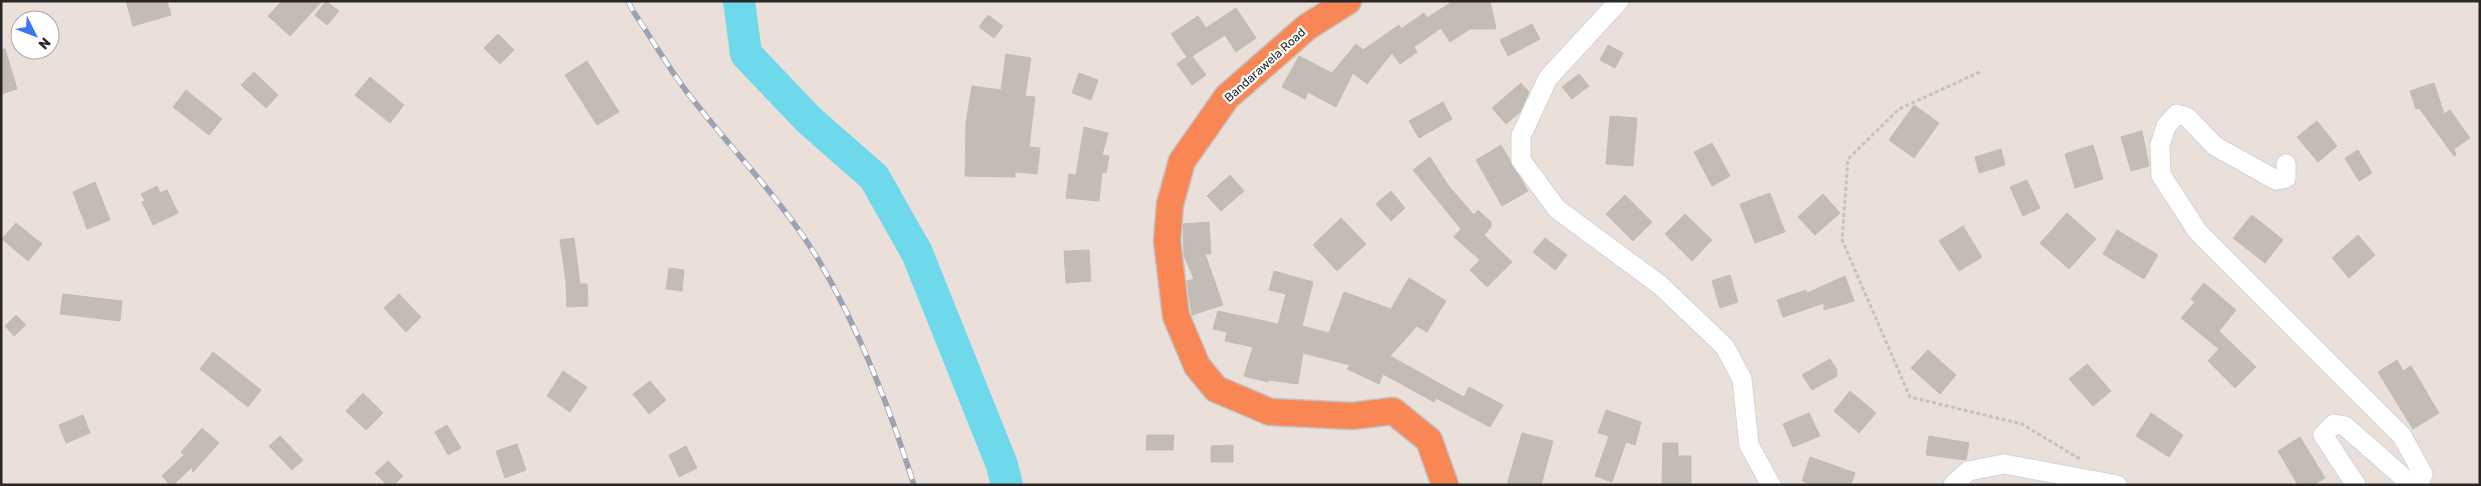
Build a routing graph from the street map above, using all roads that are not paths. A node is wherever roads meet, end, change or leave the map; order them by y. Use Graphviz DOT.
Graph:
graph roads {
  1 [pos="1348,1"];
  2 [pos="1619,1"];
  3 [pos="2286,164"];
  4 [pos="1445,485"];
  5 [pos="1771,485"];
  6 [pos="1953,485"];
  7 [pos="2117,485"];
  8 [pos="2356,485"];
  9 [pos="2412,485"];
  10 [pos="2418,485"];
  1 -- 4 [label="highway, Bandarawela Road"];
  2 -- 5 [label="lane"];
  3 -- 10 [label="lane"];
  6 -- 7 [label="lane"];
  8 -- 9 [label="lane"];
}
